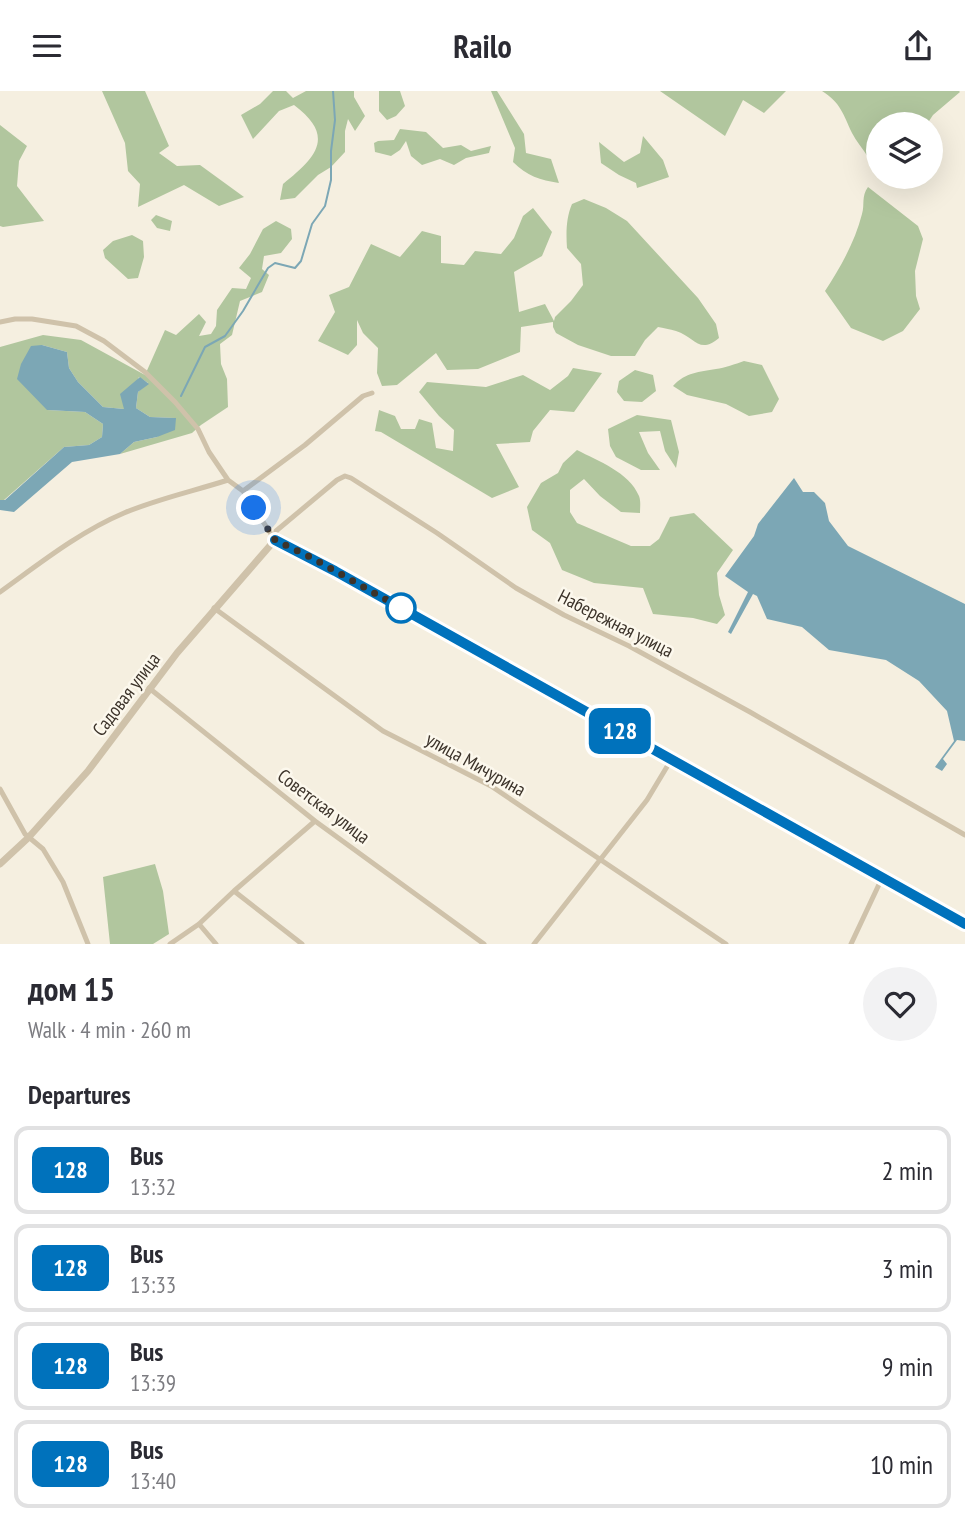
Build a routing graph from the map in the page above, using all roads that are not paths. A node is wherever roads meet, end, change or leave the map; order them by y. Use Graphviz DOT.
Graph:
graph roads {
  1 [pos="0,322"];
  2 [pos="372,393"];
  3 [pos="228,480"];
  4 [pos="243,492"];
  5 [pos="275,540"];
  6 [pos="0,592"];
  7 [pos="214,608"];
  8 [pos="149,688"];
  9 [pos="671,760"];
  10 [pos="0,789"];
  11 [pos="315,821"];
  12 [pos="965,835"];
  13 [pos="28,838"];
  14 [pos="601,859"];
  15 [pos="0,864"];
  16 [pos="882,878"];
  17 [pos="234,891"];
  18 [pos="199,924"];
  19 [pos="965,924"];
  20 [pos="88,944"];
  21 [pos="170,944"];
  22 [pos="216,944"];
  23 [pos="302,944"];
  24 [pos="484,944"];
  25 [pos="534,944"];
  26 [pos="726,944"];
  27 [pos="851,944"];
  1 -- 3 [label="street"];
  2 -- 4 [label="street"];
  3 -- 4 [label="street"];
  3 -- 6 [label="street"];
  4 -- 5 [label="street"];
  5 -- 7 [label="street, Садовая улица"];
  5 -- 9 [label="street"];
  5 -- 12 [label="street, Набережная улица"];
  7 -- 8 [label="street, Садовая улица"];
  7 -- 14 [label="street, улица Мичурина"];
  8 -- 11 [label="street, Советская улица"];
  8 -- 13 [label="street, Садовая улица"];
  9 -- 14 [label="street"];
  9 -- 16 [label="street"];
  10 -- 13 [label="street"];
  11 -- 17 [label="street"];
  11 -- 24 [label="street, Советская улица"];
  13 -- 15 [label="street, Садовая улица"];
  13 -- 20 [label="street"];
  14 -- 25 [label="street"];
  14 -- 26 [label="street, улица Мичурина"];
  16 -- 19 [label="street"];
  16 -- 27 [label="street"];
  17 -- 18 [label="street"];
  17 -- 23 [label="street"];
  18 -- 21 [label="street"];
  18 -- 22 [label="street"];
}
